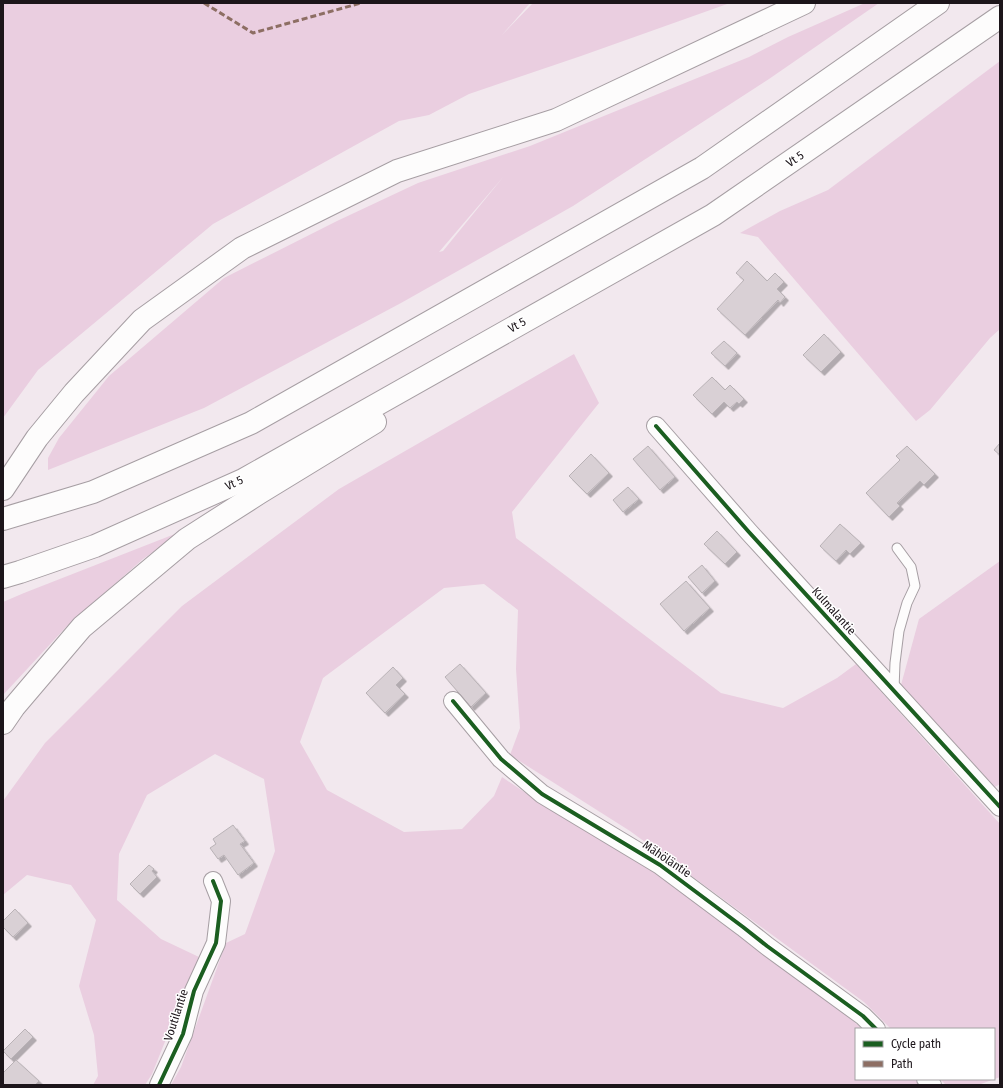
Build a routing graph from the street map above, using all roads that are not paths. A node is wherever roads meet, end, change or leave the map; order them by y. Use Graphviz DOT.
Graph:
graph roads {
  1 [pos="804,3"];
  2 [pos="938,3"];
  3 [pos="1000,17"];
  4 [pos="713,215"];
  5 [pos="656,426"];
  6 [pos="3,489"];
  7 [pos="3,519"];
  8 [pos="897,548"];
  9 [pos="3,577"];
  10 [pos="894,691"];
  11 [pos="453,701"];
  12 [pos="3,724"];
  13 [pos="1000,807"];
  14 [pos="213,881"];
  15 [pos="875,1028"];
  16 [pos="159,1085"];
  1 -- 6 [label="highway"];
  2 -- 7 [label="highway"];
  3 -- 4 [label="highway, Vt 5"];
  4 -- 9 [label="highway, Vt 5"];
  4 -- 12 [label="highway"];
  5 -- 10 [label="street, Kulmalantie"];
  8 -- 10 [label="lane"];
  10 -- 13 [label="street, Kulmalantie"];
  11 -- 15 [label="street, Mähöläntie"];
  14 -- 16 [label="street, Voutilantie"];
}
